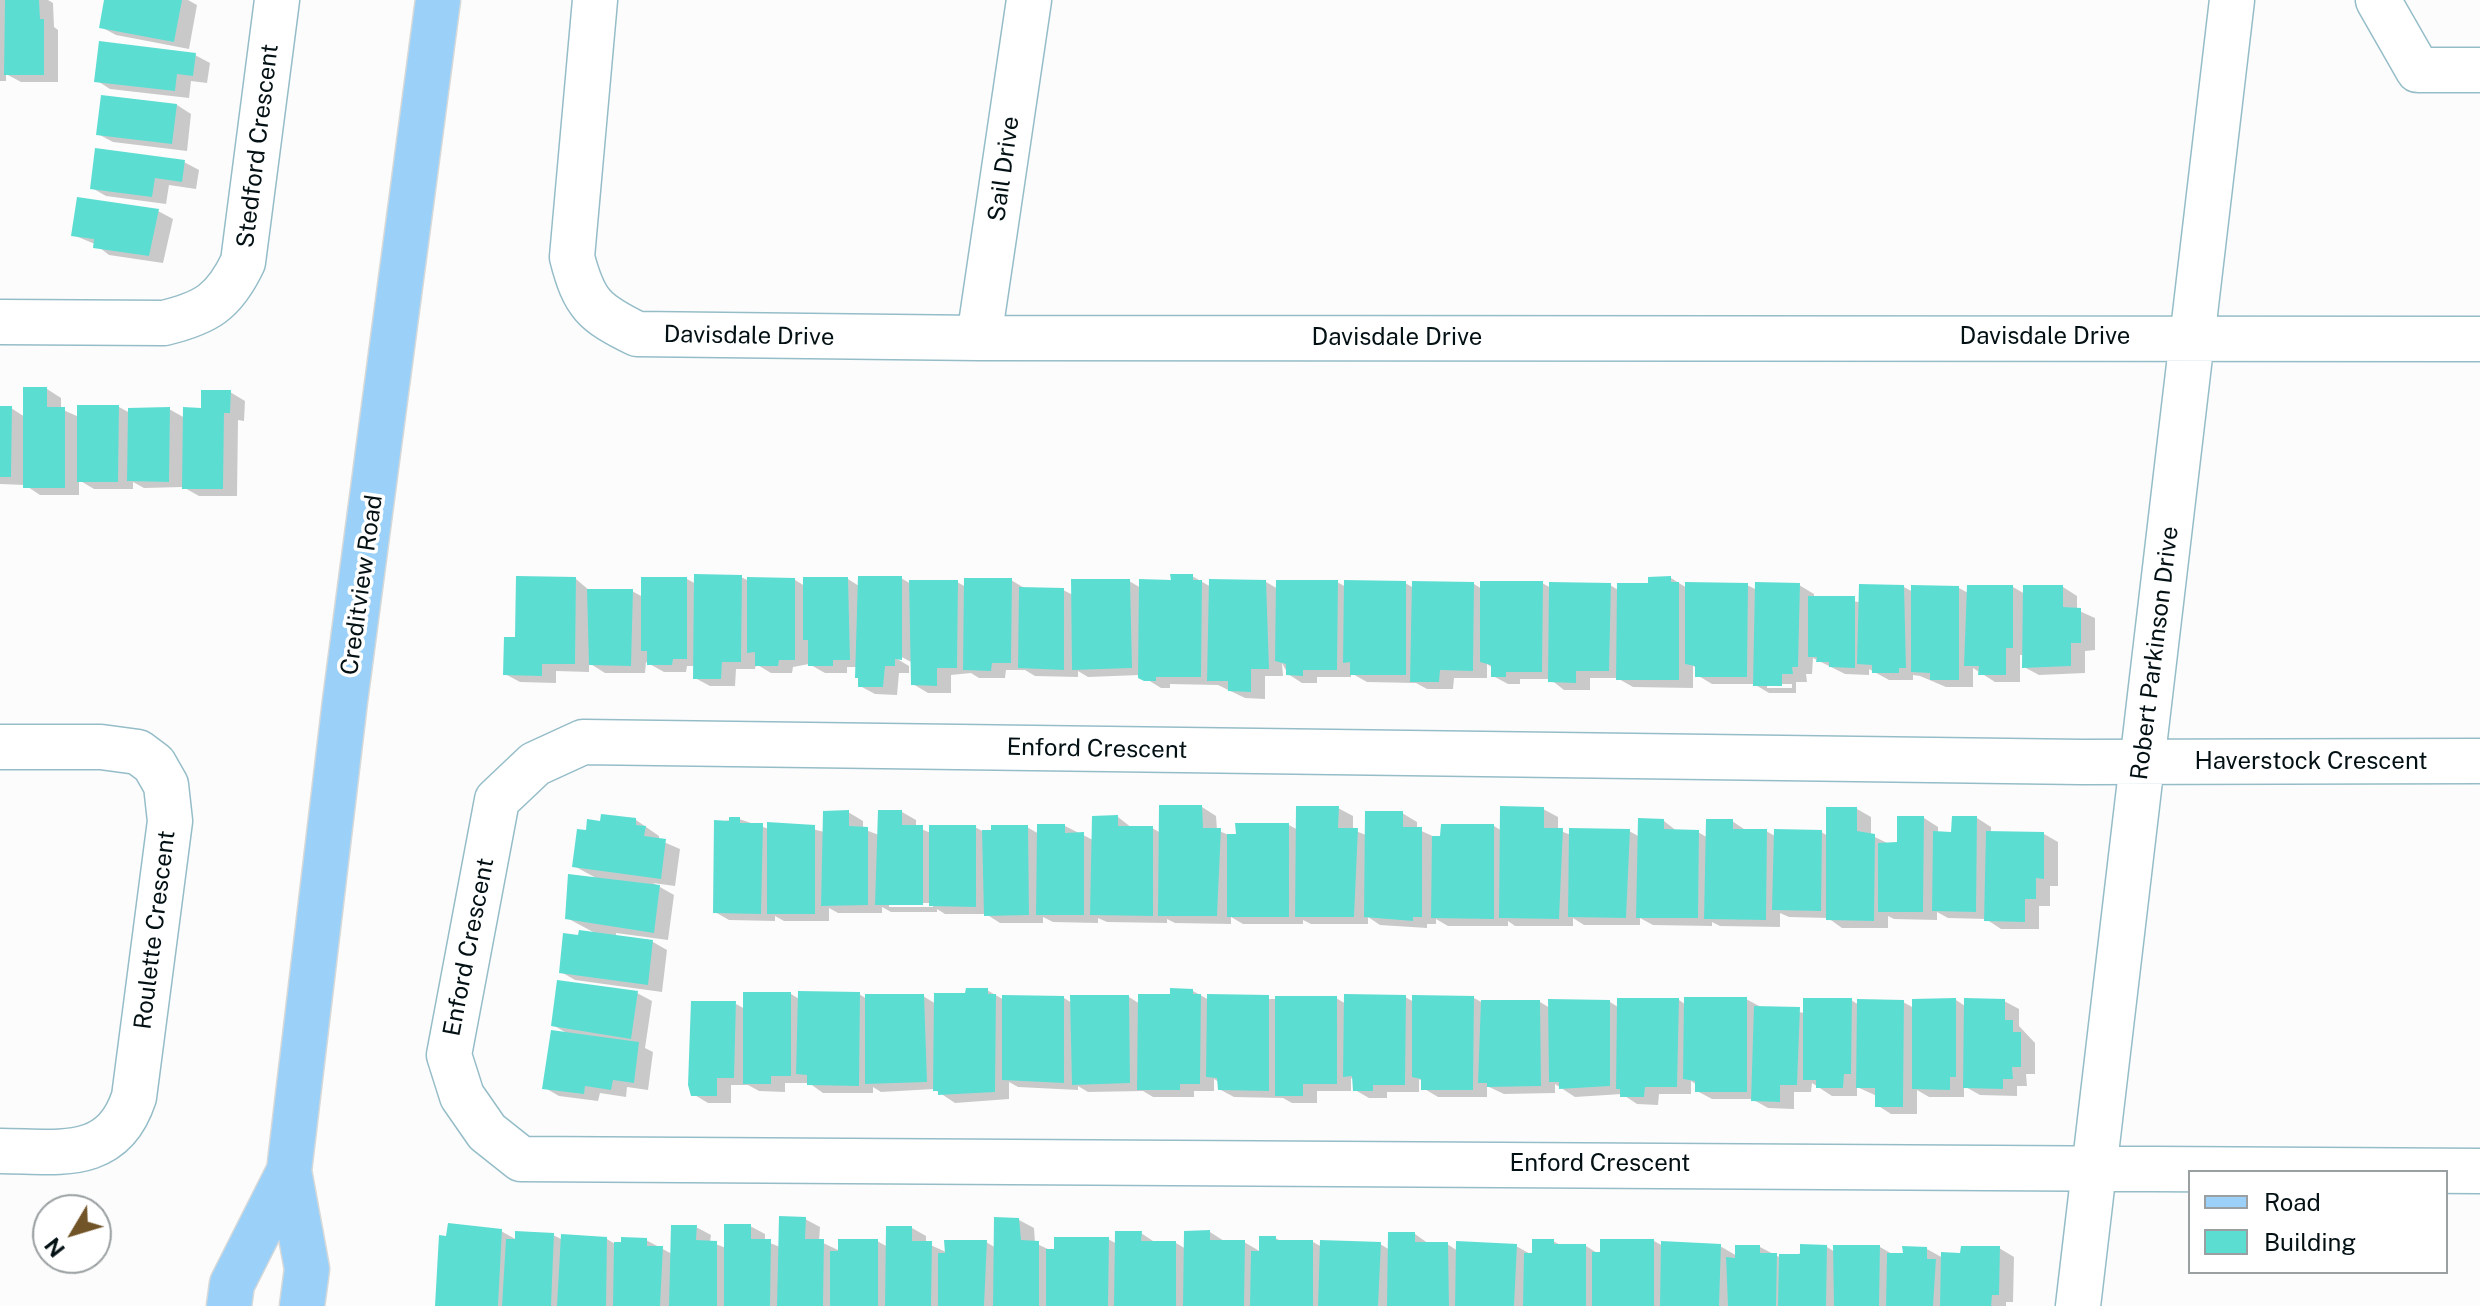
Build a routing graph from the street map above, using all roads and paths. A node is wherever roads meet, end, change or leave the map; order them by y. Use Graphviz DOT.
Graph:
graph roads {
  1 [pos="277,0"];
  2 [pos="438,0"];
  3 [pos="595,0"];
  4 [pos="1029,0"];
  5 [pos="2232,0"];
  6 [pos="2378,0"];
  7 [pos="2480,70"];
  8 [pos="0,322"];
  9 [pos="2193,336"];
  10 [pos="979,338"];
  11 [pos="2480,339"];
  12 [pos="0,747"];
  13 [pos="2480,761"];
  14 [pos="2142,762"];
  15 [pos="0,1151"];
  16 [pos="2094,1169"];
  17 [pos="2287,1170"];
  18 [pos="289,1171"];
  19 [pos="2448,1171"];
  20 [pos="2480,1171"];
  21 [pos="229,1306"];
  22 [pos="302,1306"];
  23 [pos="2078,1306"];
  1 -- 8 [label="street, Stedford Crescent"];
  2 -- 18 [label="main road, Creditview Road"];
  3 -- 10 [label="street, Davisdale Drive"];
  4 -- 10 [label="street, Sail Drive"];
  5 -- 9 [label="street, Robert Parkinson Drive"];
  6 -- 7 [label="street"];
  9 -- 10 [label="street, Davisdale Drive"];
  9 -- 11 [label="street, Davisdale Drive"];
  9 -- 14 [label="street, Robert Parkinson Drive"];
  12 -- 15 [label="street, Roulette Crescent"];
  13 -- 14 [label="street, Haverstock Crescent"];
  14 -- 16 [label="street, Robert Parkinson Drive"];
  14 -- 16 [label="street, Enford Crescent"];
  16 -- 17 [label="street, Enford Crescent"];
  16 -- 23 [label="street, Robert Parkinson Drive"];
  18 -- 21 [label="main road, Creditview Road"];
  18 -- 22 [label="main road, Creditview Road"];
  19 -- 20 [label="street, Enford Crescent"];
}
